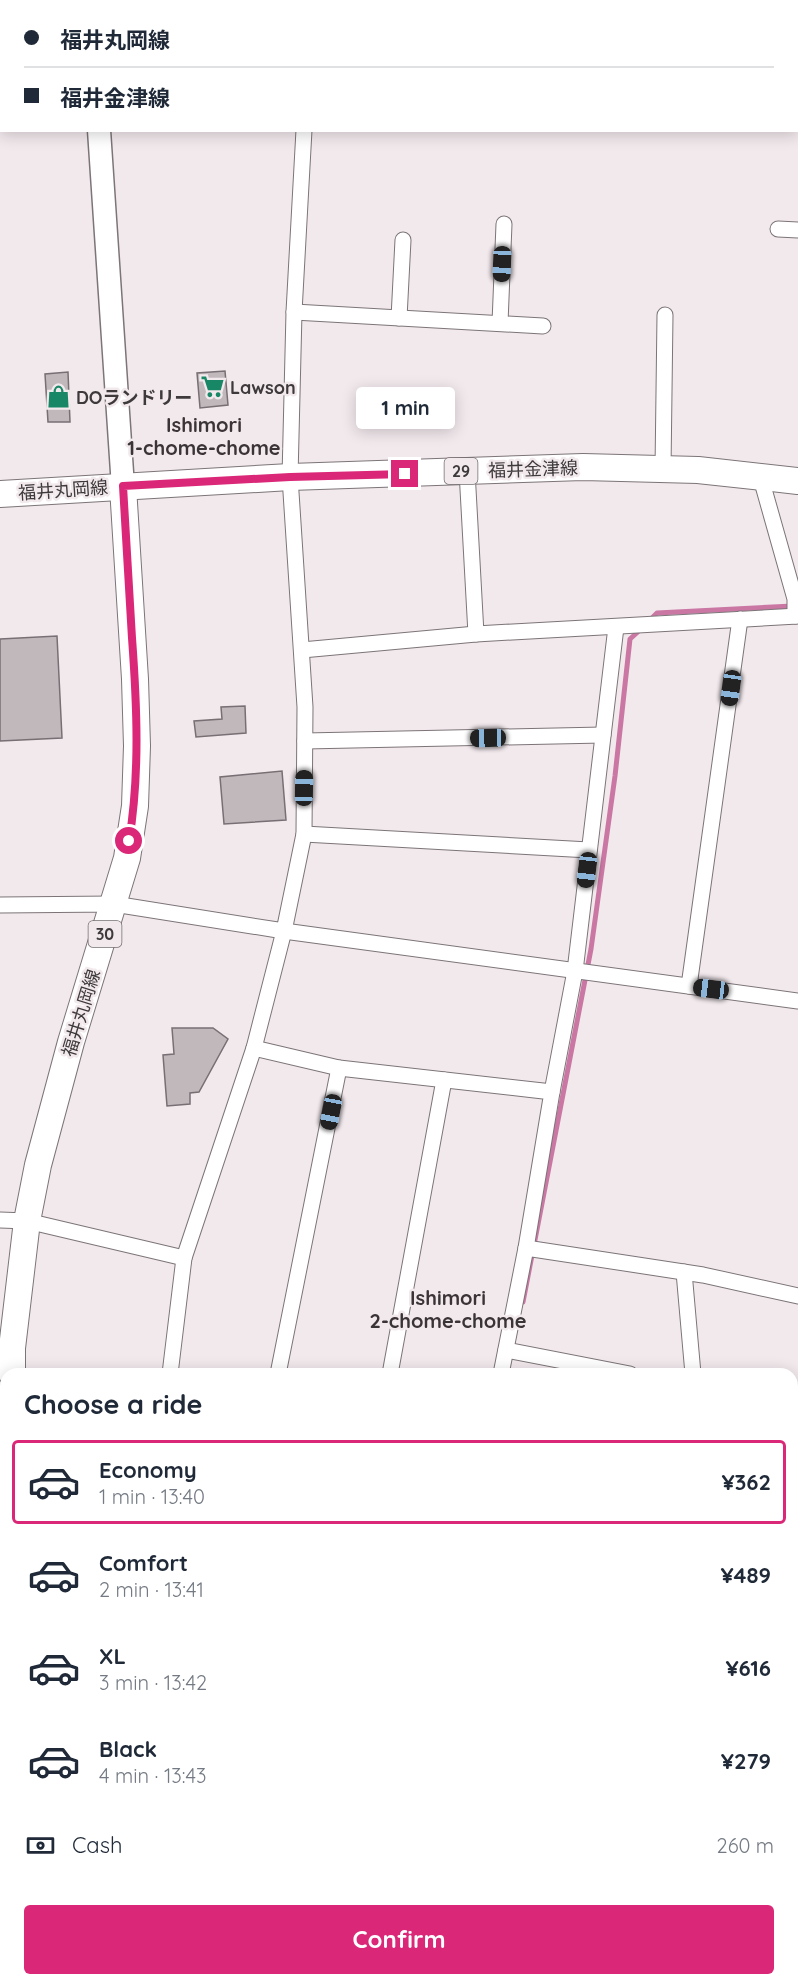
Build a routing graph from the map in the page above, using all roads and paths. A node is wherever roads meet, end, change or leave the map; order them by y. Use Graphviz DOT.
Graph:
graph roads {
  1 [pos="99,132"];
  2 [pos="304,132"];
  3 [pos="504,224"];
  4 [pos="778,229"];
  5 [pos="798,230"];
  6 [pos="403,240"];
  7 [pos="294,312"];
  8 [pos="665,315"];
  9 [pos="399,318"];
  10 [pos="500,323"];
  11 [pos="543,326"];
  12 [pos="663,469"];
  13 [pos="467,471"];
  14 [pos="760,475"];
  15 [pos="290,477"];
  16 [pos="798,481"];
  17 [pos="123,486"];
  18 [pos="0,494"];
  19 [pos="797,616"];
  20 [pos="740,619"];
  21 [pos="616,627"];
  22 [pos="476,633"];
  23 [pos="302,650"];
  24 [pos="603,735"];
  25 [pos="305,741"];
  26 [pos="304,834"];
  27 [pos="589,850"];
  28 [pos="114,904"];
  29 [pos="0,905"];
  30 [pos="284,931"];
  31 [pos="575,970"];
  32 [pos="689,986"];
  33 [pos="798,1001"];
  34 [pos="254,1048"];
  35 [pos="339,1068"];
  36 [pos="444,1080"];
  37 [pos="552,1092"];
  38 [pos="0,1220"];
  39 [pos="27,1221"];
  40 [pos="526,1248"];
  41 [pos="184,1258"];
  42 [pos="684,1272"];
  43 [pos="798,1296"];
  44 [pos="506,1350"];
  45 [pos="12,1368"];
  46 [pos="171,1368"];
  47 [pos="280,1368"];
  48 [pos="391,1368"];
  49 [pos="502,1368"];
  50 [pos="599,1368"];
  51 [pos="692,1368"];
  1 -- 17 [label="street"];
  2 -- 7 [label="street"];
  3 -- 10 [label="street"];
  4 -- 5 [label="street"];
  6 -- 9 [label="street"];
  7 -- 9 [label="street"];
  7 -- 15 [label="street"];
  8 -- 12 [label="street"];
  9 -- 10 [label="street"];
  10 -- 11 [label="street"];
  12 -- 13 [label="main road, 福井金津線 / 29"];
  12 -- 14 [label="main road, 福井金津線 / 29"];
  13 -- 15 [label="main road, 福井金津線 / 29"];
  13 -- 22 [label="street"];
  14 -- 16 [label="main road, 福井金津線 / 29"];
  14 -- 19 [label="street"];
  15 -- 17 [label="main road, 福井金津線 / 29"];
  15 -- 23 [label="street"];
  17 -- 18 [label="main road, 福井丸岡線"];
  17 -- 28 [label="main road, 福井丸岡線 / 30"];
  19 -- 20 [label="street"];
  20 -- 21 [label="street"];
  20 -- 32 [label="street"];
  21 -- 22 [label="street"];
  21 -- 24 [label="street"];
  22 -- 23 [label="street"];
  23 -- 25 [label="street"];
  24 -- 25 [label="street"];
  24 -- 27 [label="street"];
  25 -- 26 [label="street"];
  26 -- 27 [label="street"];
  26 -- 30 [label="street"];
  27 -- 31 [label="street"];
  28 -- 29 [label="street"];
  28 -- 30 [label="street"];
  28 -- 39 [label="main road, 福井丸岡線 / 30"];
  30 -- 31 [label="street"];
  30 -- 34 [label="street"];
  31 -- 32 [label="street"];
  31 -- 37 [label="street"];
  32 -- 33 [label="street"];
  34 -- 35 [label="street"];
  34 -- 41 [label="street"];
  35 -- 36 [label="street"];
  35 -- 47 [label="street"];
  36 -- 37 [label="street"];
  36 -- 48 [label="street"];
  37 -- 40 [label="street"];
  38 -- 39 [label="street"];
  39 -- 41 [label="street"];
  39 -- 45 [label="main road, 福井丸岡線 / 30"];
  40 -- 42 [label="street"];
  40 -- 44 [label="street"];
  41 -- 46 [label="street"];
  42 -- 43 [label="street"];
  42 -- 51 [label="street"];
  44 -- 49 [label="street"];
  44 -- 50 [label="street"];
}
